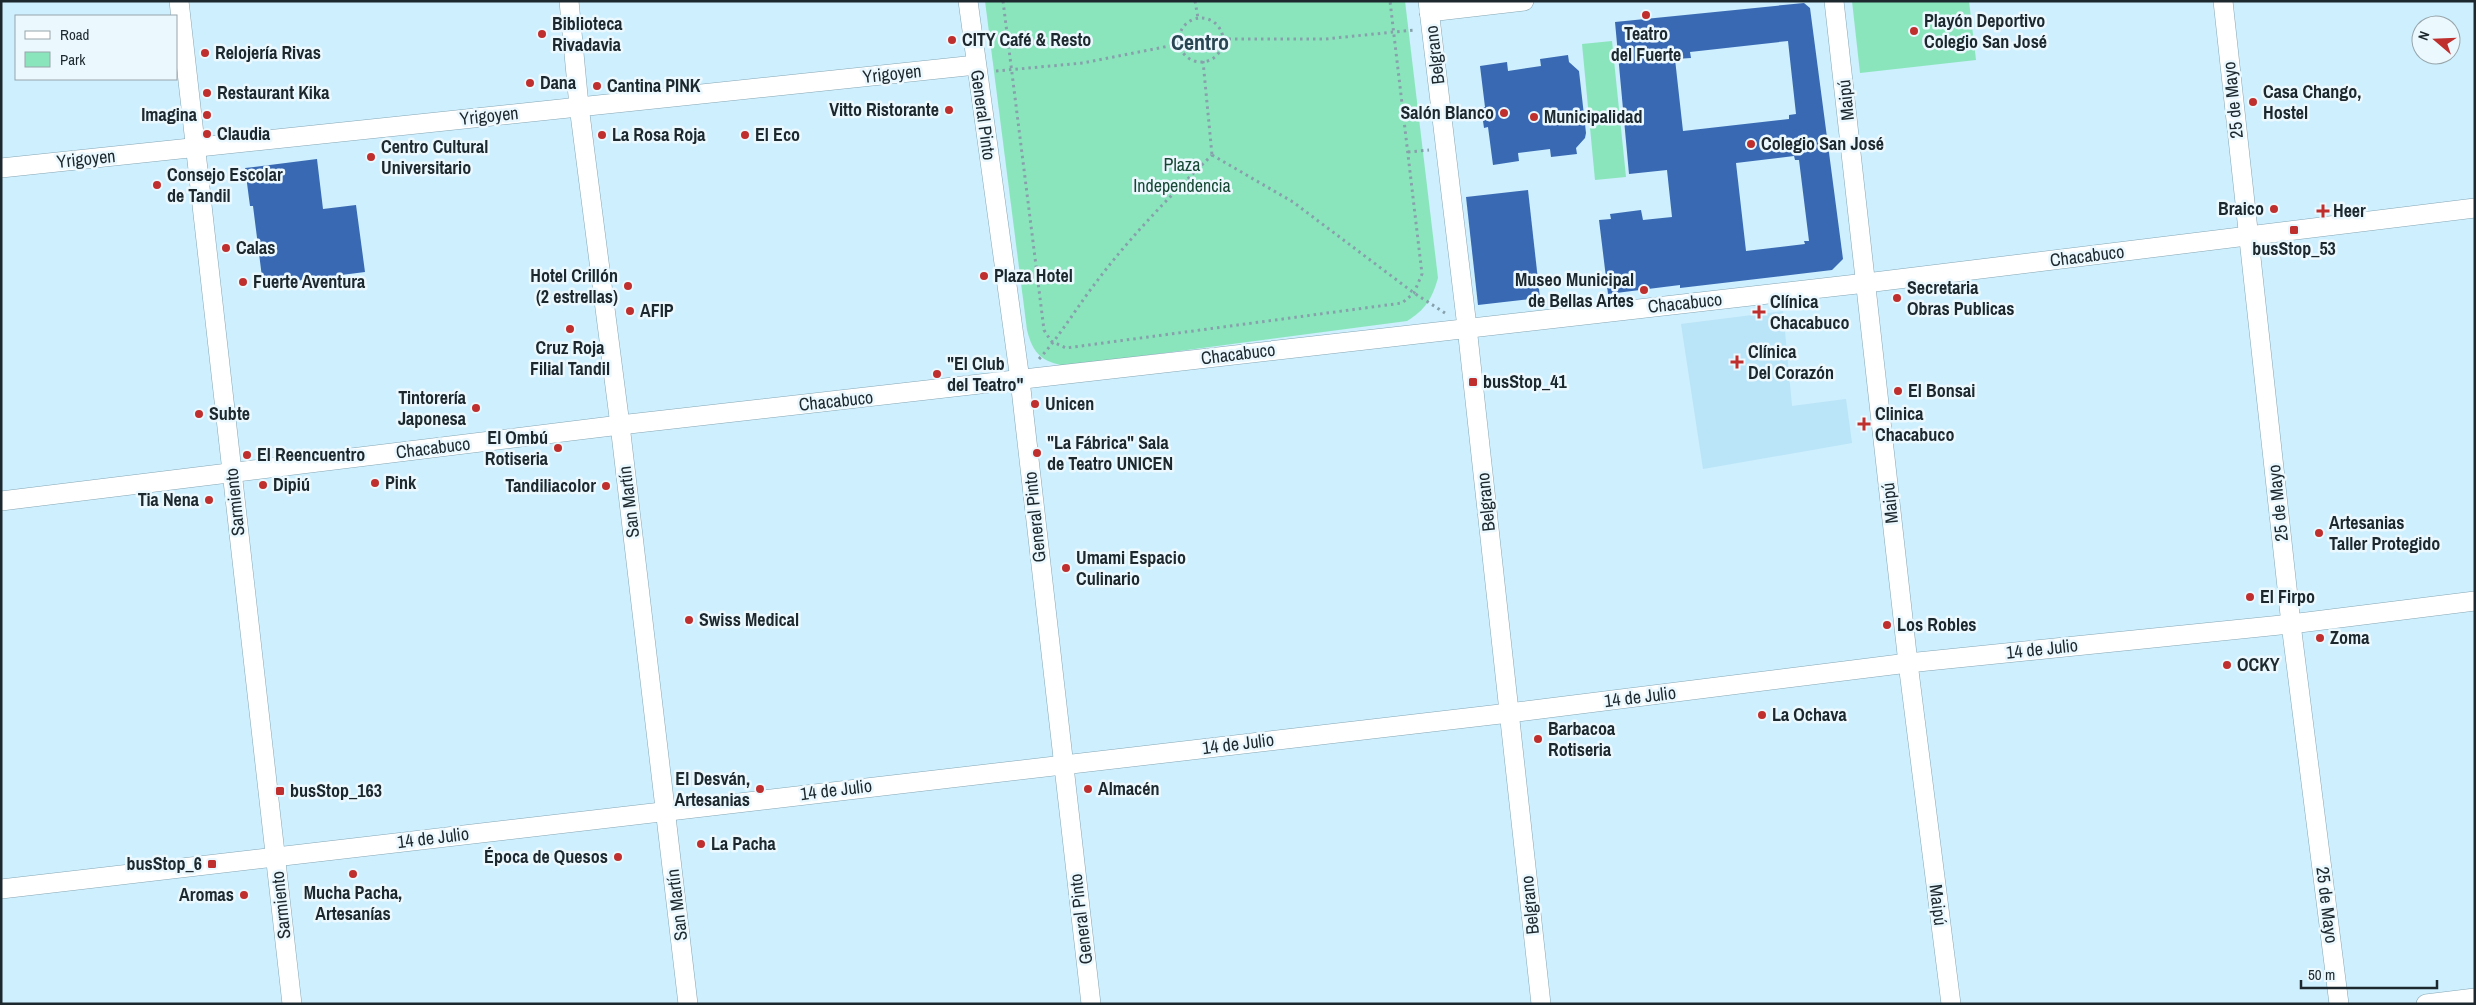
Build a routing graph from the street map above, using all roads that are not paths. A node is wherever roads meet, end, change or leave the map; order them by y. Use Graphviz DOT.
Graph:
graph roads {
  1 [pos="179,1"];
  2 [pos="569,1"];
  3 [pos="968,1"];
  4 [pos="1524,1"];
  5 [pos="1834,1"];
  6 [pos="2223,1"];
  7 [pos="1430,14"];
  8 [pos="977,69"];
  9 [pos="579,106"];
  10 [pos="195,147"];
  11 [pos="1,168"];
  12 [pos="2475,208"];
  13 [pos="2247,236"];
  14 [pos="1866,283"];
  15 [pos="1467,327"];
  16 [pos="1020,380"];
  17 [pos="620,425"];
  18 [pos="232,473"];
  19 [pos="1,501"];
  20 [pos="2475,601"];
  21 [pos="2291,624"];
  22 [pos="1908,663"];
  23 [pos="1509,713"];
  24 [pos="1062,764"];
  25 [pos="666,810"];
  26 [pos="275,857"];
  27 [pos="1,889"];
  28 [pos="2475,998"];
  29 [pos="292,1004"];
  30 [pos="688,1004"];
  31 [pos="1091,1004"];
  32 [pos="1541,1004"];
  33 [pos="1951,1004"];
  34 [pos="2339,1004"];
  35 [pos="2426,1004"];
  1 -- 10 [label="street, Sarmiento"];
  2 -- 9 [label="street, San Martín"];
  3 -- 8 [label="street, General Pinto"];
  4 -- 7 [label="street"];
  5 -- 14 [label="street, Maipú"];
  6 -- 13 [label="street, 25 de Mayo"];
  7 -- 15 [label="street, Belgrano"];
  8 -- 9 [label="street, Yrigoyen"];
  8 -- 16 [label="street, General Pinto"];
  9 -- 10 [label="street, Yrigoyen"];
  9 -- 17 [label="street, San Martín"];
  10 -- 11 [label="street, Yrigoyen"];
  10 -- 18 [label="street, Sarmiento"];
  12 -- 13 [label="street, Chacabuco"];
  13 -- 14 [label="street, Chacabuco"];
  13 -- 21 [label="street, 25 de Mayo"];
  14 -- 15 [label="street, Chacabuco"];
  14 -- 22 [label="street, Maipú"];
  15 -- 16 [label="street, Chacabuco"];
  15 -- 23 [label="street, Belgrano"];
  16 -- 17 [label="street, Chacabuco"];
  16 -- 24 [label="street, General Pinto"];
  17 -- 18 [label="street, Chacabuco"];
  17 -- 25 [label="street, San Martín"];
  18 -- 19 [label="street, Chacabuco"];
  18 -- 26 [label="street, Sarmiento"];
  20 -- 21 [label="street, 14 de Julio"];
  21 -- 22 [label="street, 14 de Julio"];
  21 -- 34 [label="street, 25 de Mayo"];
  22 -- 23 [label="street, 14 de Julio"];
  22 -- 33 [label="street, Maipú"];
  23 -- 24 [label="street, 14 de Julio"];
  23 -- 32 [label="street, Belgrano"];
  24 -- 25 [label="street, 14 de Julio"];
  24 -- 31 [label="street, General Pinto"];
  25 -- 26 [label="street, 14 de Julio"];
  25 -- 30 [label="street, San Martín"];
  26 -- 27 [label="street, 14 de Julio"];
  26 -- 29 [label="street, Sarmiento"];
  28 -- 35 [label="street"];
}
